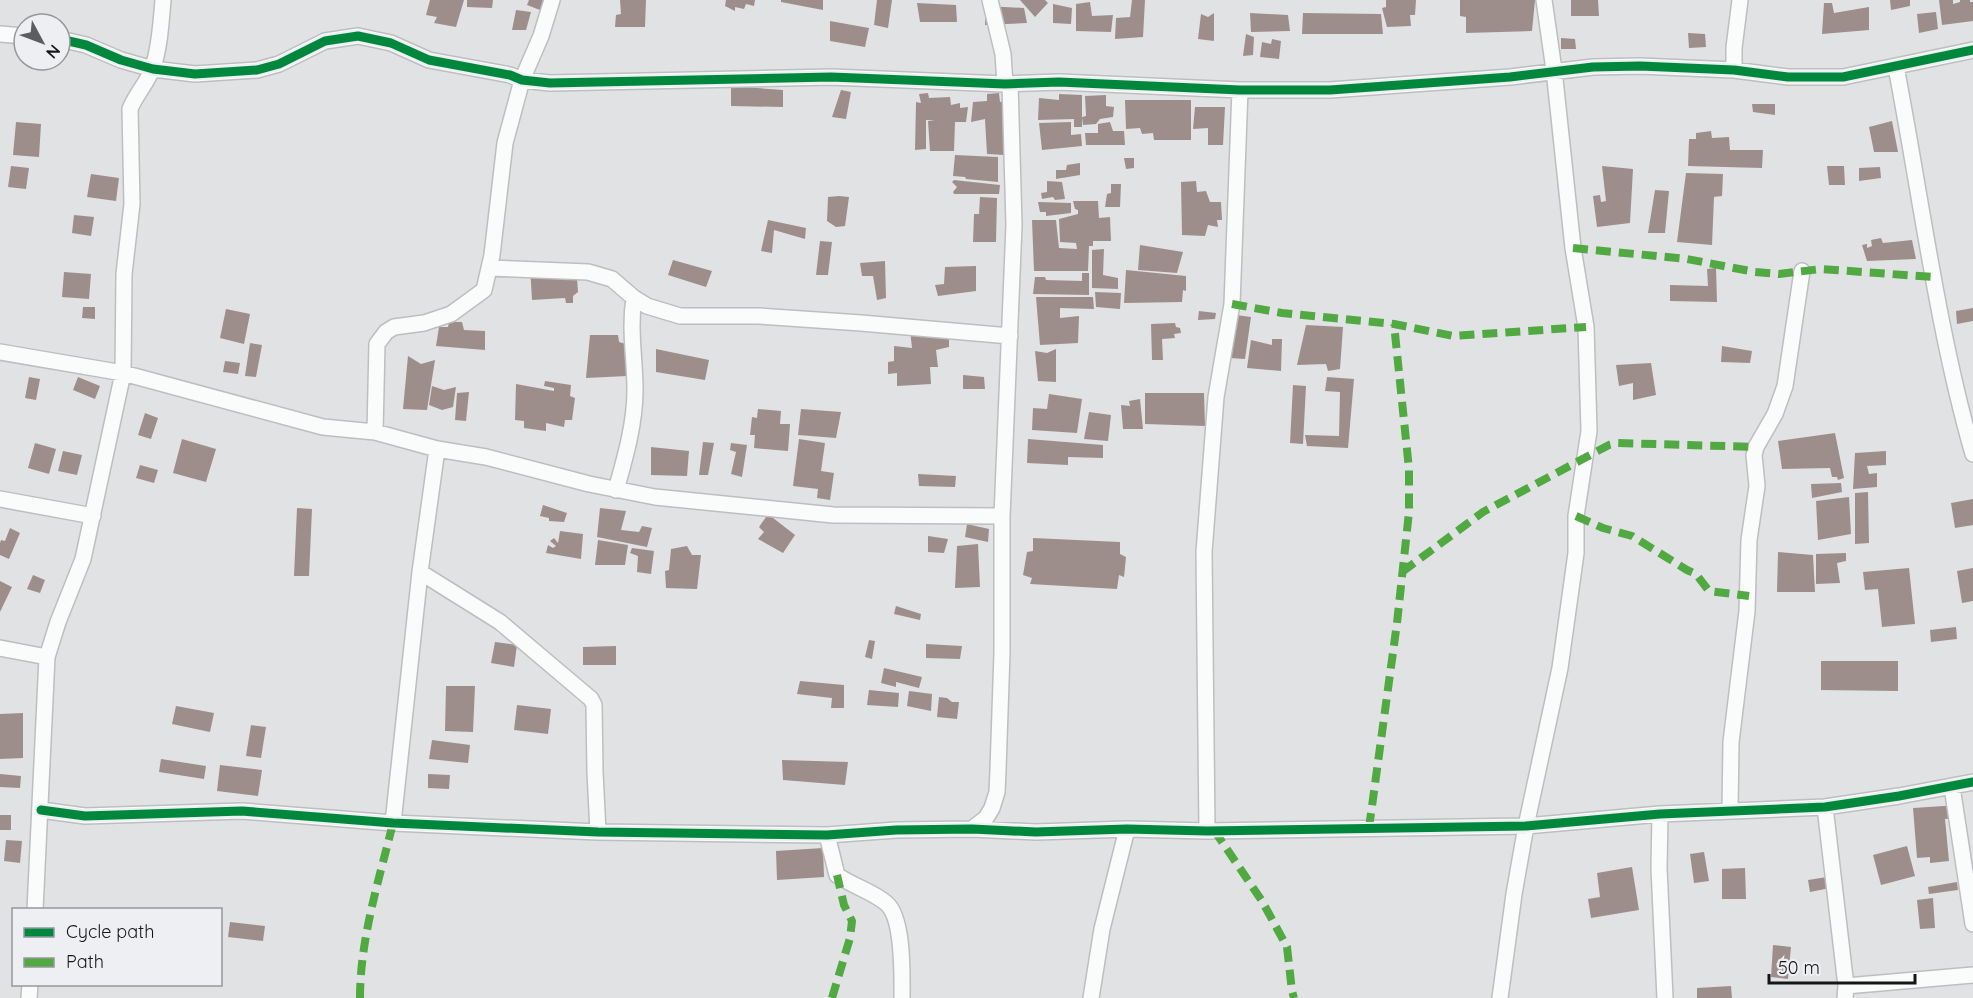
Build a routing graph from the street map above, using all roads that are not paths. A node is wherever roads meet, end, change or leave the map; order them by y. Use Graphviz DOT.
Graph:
graph roads {
  1 [pos="163,0"];
  2 [pos="552,0"];
  3 [pos="990,0"];
  4 [pos="1544,0"];
  5 [pos="1740,0"];
  6 [pos="72,42"];
  7 [pos="1973,50"];
  8 [pos="1896,67"];
  9 [pos="153,69"];
  10 [pos="1554,70"];
  11 [pos="1734,70"];
  12 [pos="522,80"];
  13 [pos="1008,84"];
  14 [pos="1240,90"];
  15 [pos="489,268"];
  16 [pos="1802,271"];
  17 [pos="634,298"];
  18 [pos="1010,336"];
  19 [pos="0,352"];
  20 [pos="123,373"];
  21 [pos="375,432"];
  22 [pos="436,449"];
  23 [pos="1973,454"];
  24 [pos="616,490"];
  25 [pos="0,499"];
  26 [pos="93,516"];
  27 [pos="1002,516"];
  28 [pos="420,572"];
  29 [pos="0,648"];
  30 [pos="48,657"];
  31 [pos="1973,782"];
  32 [pos="1952,787"];
  33 [pos="1825,807"];
  34 [pos="41,810"];
  35 [pos="1730,810"];
  36 [pos="1660,814"];
  37 [pos="393,823"];
  38 [pos="1526,826"];
  39 [pos="972,829"];
  40 [pos="1127,829"];
  41 [pos="1207,831"];
  42 [pos="598,832"];
  43 [pos="827,835"];
  44 [pos="35,908"];
  45 [pos="1973,924"];
  46 [pos="1973,975"];
  47 [pos="1846,992"];
  48 [pos="902,998"];
  49 [pos="1091,998"];
  50 [pos="1500,998"];
  51 [pos="1665,998"];
  1 -- 9 [label="street"];
  2 -- 12 [label="street"];
  3 -- 13 [label="street"];
  4 -- 10 [label="street"];
  5 -- 11 [label="street"];
  6 -- 9 [label="street"];
  7 -- 8 [label="street"];
  8 -- 11 [label="street"];
  8 -- 23 [label="street"];
  9 -- 12 [label="street"];
  9 -- 20 [label="street"];
  10 -- 11 [label="street"];
  10 -- 14 [label="street"];
  10 -- 38 [label="street"];
  12 -- 13 [label="street"];
  12 -- 15 [label="street"];
  13 -- 14 [label="street"];
  13 -- 18 [label="street"];
  14 -- 41 [label="street"];
  15 -- 17 [label="street"];
  15 -- 21 [label="street"];
  16 -- 35 [label="street"];
  17 -- 18 [label="street"];
  17 -- 24 [label="street"];
  18 -- 27 [label="street"];
  19 -- 20 [label="street"];
  20 -- 21 [label="street"];
  20 -- 26 [label="street"];
  21 -- 22 [label="street"];
  22 -- 24 [label="street"];
  22 -- 28 [label="street"];
  24 -- 27 [label="street"];
  25 -- 26 [label="street"];
  26 -- 30 [label="street"];
  27 -- 39 [label="street"];
  28 -- 37 [label="street"];
  28 -- 42 [label="street"];
  29 -- 30 [label="street"];
  30 -- 34 [label="street"];
  31 -- 32 [label="street"];
  32 -- 33 [label="street"];
  32 -- 45 [label="street"];
  33 -- 35 [label="street"];
  33 -- 47 [label="street"];
  34 -- 37 [label="street"];
  34 -- 44 [label="street"];
  35 -- 36 [label="street"];
  36 -- 38 [label="street"];
  36 -- 51 [label="street"];
  37 -- 42 [label="street"];
  38 -- 41 [label="street"];
  38 -- 50 [label="street"];
  39 -- 40 [label="street"];
  39 -- 43 [label="street"];
  40 -- 41 [label="street"];
  40 -- 49 [label="street"];
  42 -- 43 [label="street"];
  43 -- 48 [label="street"];
  46 -- 47 [label="street"];
}
